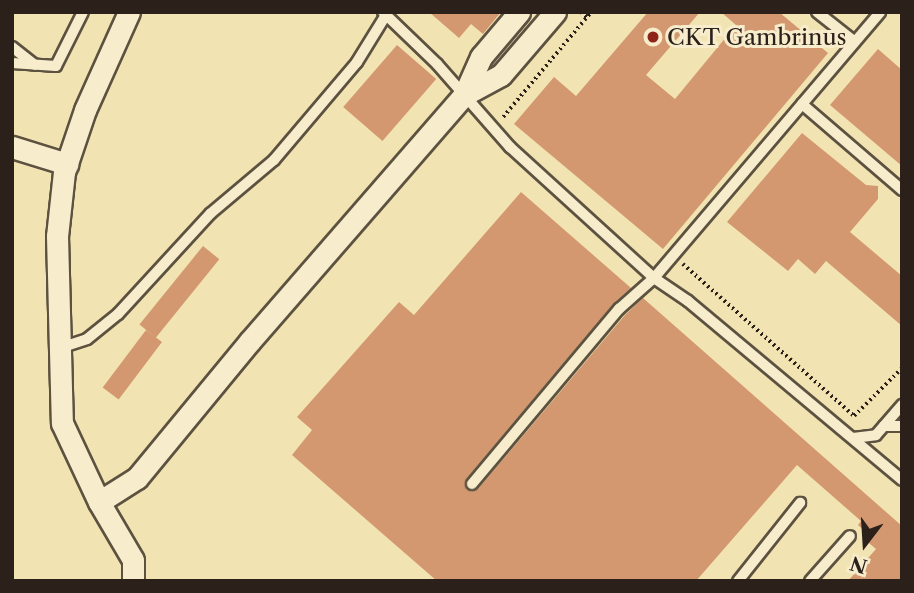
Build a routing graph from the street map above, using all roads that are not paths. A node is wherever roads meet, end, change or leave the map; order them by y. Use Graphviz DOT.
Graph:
graph roads {
  1 [pos="83,12"];
  2 [pos="129,12"];
  3 [pos="519,12"];
  4 [pos="555,12"];
  5 [pos="817,12"];
  6 [pos="880,12"];
  7 [pos="384,14"];
  8 [pos="855,42"];
  9 [pos="12,47"];
  10 [pos="12,64"];
  11 [pos="35,65"];
  12 [pos="464,95"];
  13 [pos="802,104"];
  14 [pos="12,147"];
  15 [pos="66,164"];
  16 [pos="902,190"];
  17 [pos="654,278"];
  18 [pos="60,348"];
  19 [pos="902,405"];
  20 [pos="884,426"];
  21 [pos="902,426"];
  22 [pos="853,438"];
  23 [pos="902,480"];
  24 [pos="472,484"];
  25 [pos="99,502"];
  26 [pos="800,503"];
  27 [pos="850,536"];
  28 [pos="133,581"];
  29 [pos="738,581"];
  30 [pos="810,581"];
  1 -- 11 [label="lane"];
  2 -- 15 [label="street"];
  3 -- 12 [label="street"];
  4 -- 12 [label="street"];
  5 -- 8 [label="lane"];
  6 -- 8 [label="lane"];
  7 -- 12 [label="lane"];
  7 -- 18 [label="lane"];
  8 -- 13 [label="lane"];
  9 -- 11 [label="lane"];
  10 -- 11 [label="lane"];
  12 -- 17 [label="lane"];
  12 -- 25 [label="street"];
  13 -- 16 [label="lane"];
  13 -- 17 [label="lane"];
  14 -- 15 [label="street"];
  15 -- 18 [label="street"];
  17 -- 22 [label="lane"];
  17 -- 24 [label="lane"];
  18 -- 25 [label="street"];
  19 -- 20 [label="lane"];
  20 -- 21 [label="lane"];
  20 -- 22 [label="lane"];
  22 -- 23 [label="lane"];
  25 -- 28 [label="street"];
  26 -- 29 [label="lane"];
  27 -- 30 [label="lane"];
}
